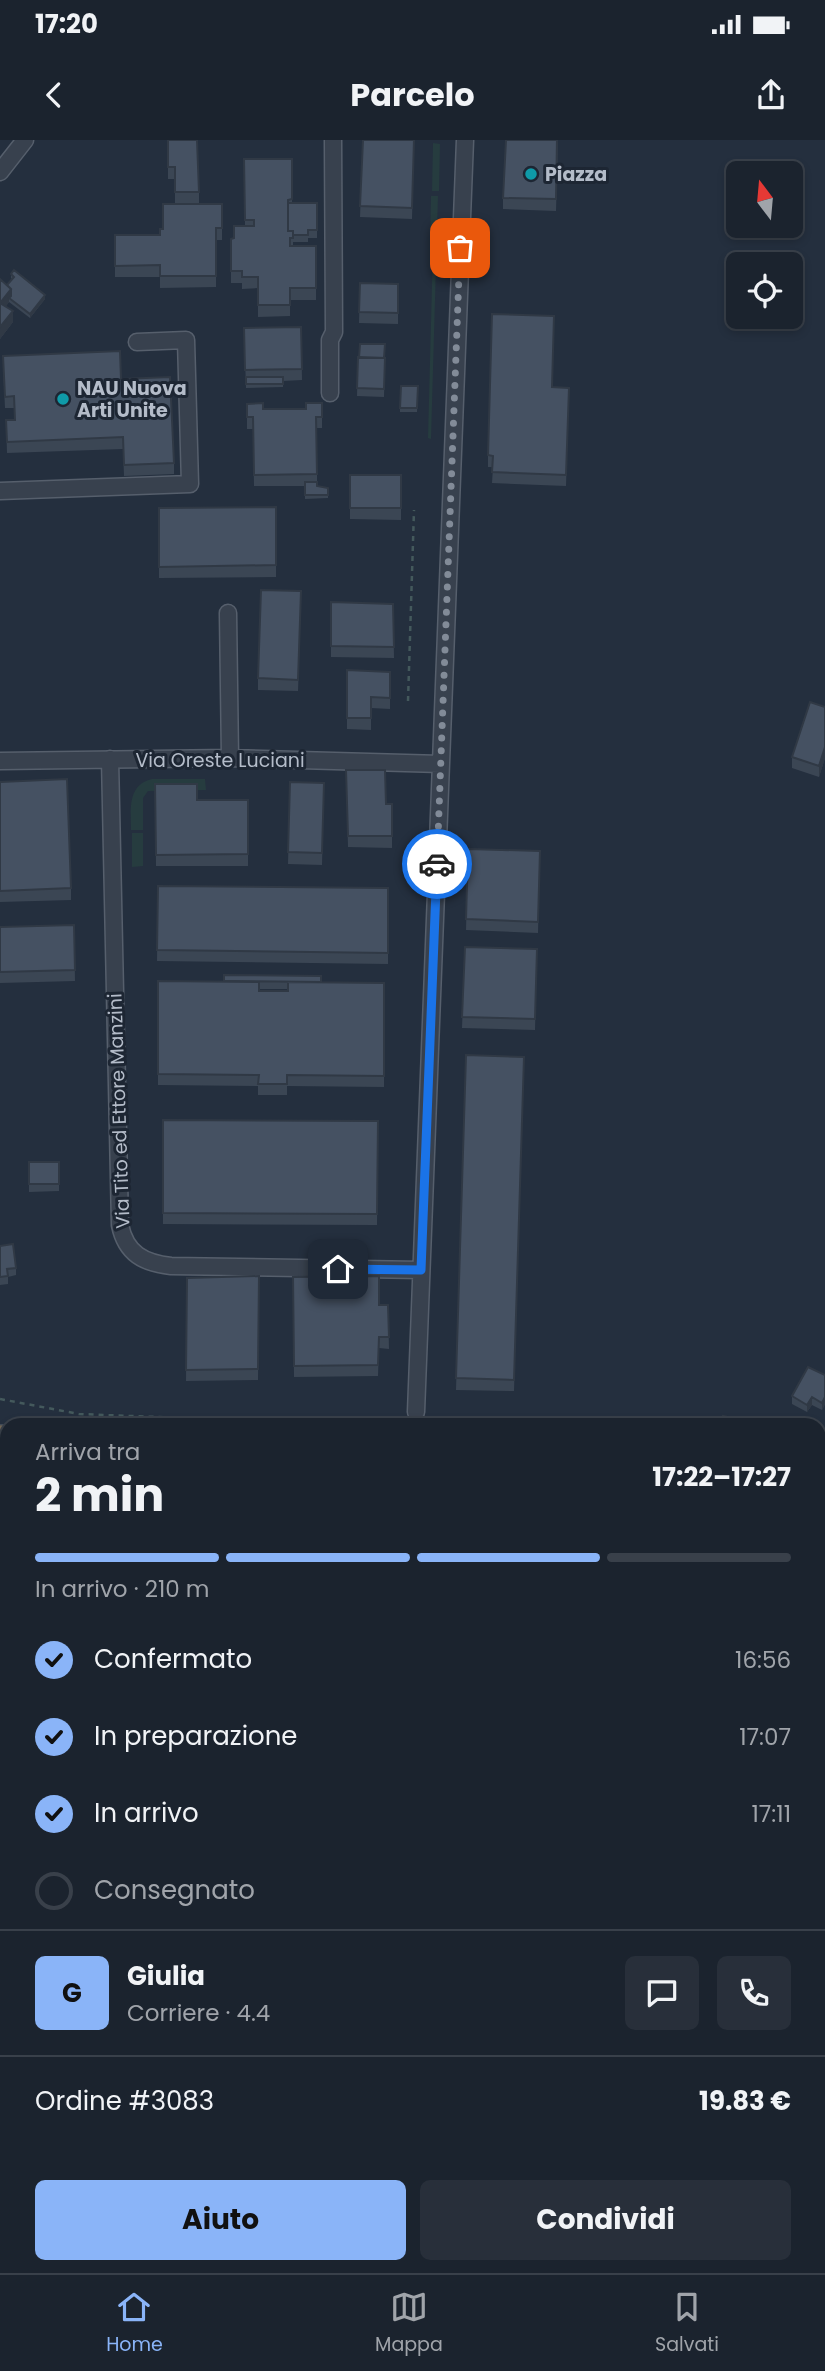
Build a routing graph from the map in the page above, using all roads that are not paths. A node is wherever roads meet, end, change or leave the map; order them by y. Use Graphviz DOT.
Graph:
graph roads {
  1 [pos="25,140"];
  2 [pos="333,140"];
  3 [pos="465,140"];
  4 [pos="0,172"];
  5 [pos="137,342"];
  6 [pos="330,393"];
  7 [pos="0,491"];
  8 [pos="228,613"];
  9 [pos="230,758"];
  10 [pos="110,759"];
  11 [pos="0,761"];
  12 [pos="441,764"];
  13 [pos="421,1270"];
  14 [pos="416,1412"];
  1 -- 4 [label="street"];
  2 -- 6 [label="street"];
  3 -- 12 [label="street"];
  5 -- 7 [label="street"];
  8 -- 9 [label="street"];
  9 -- 10 [label="street, Via Oreste Luciani"];
  9 -- 12 [label="street, Via Oreste Luciani"];
  10 -- 11 [label="street, Via Oreste Luciani"];
  10 -- 13 [label="street, Via Tito ed Ettore Manzini"];
  12 -- 13 [label="street"];
  13 -- 14 [label="street"];
}
